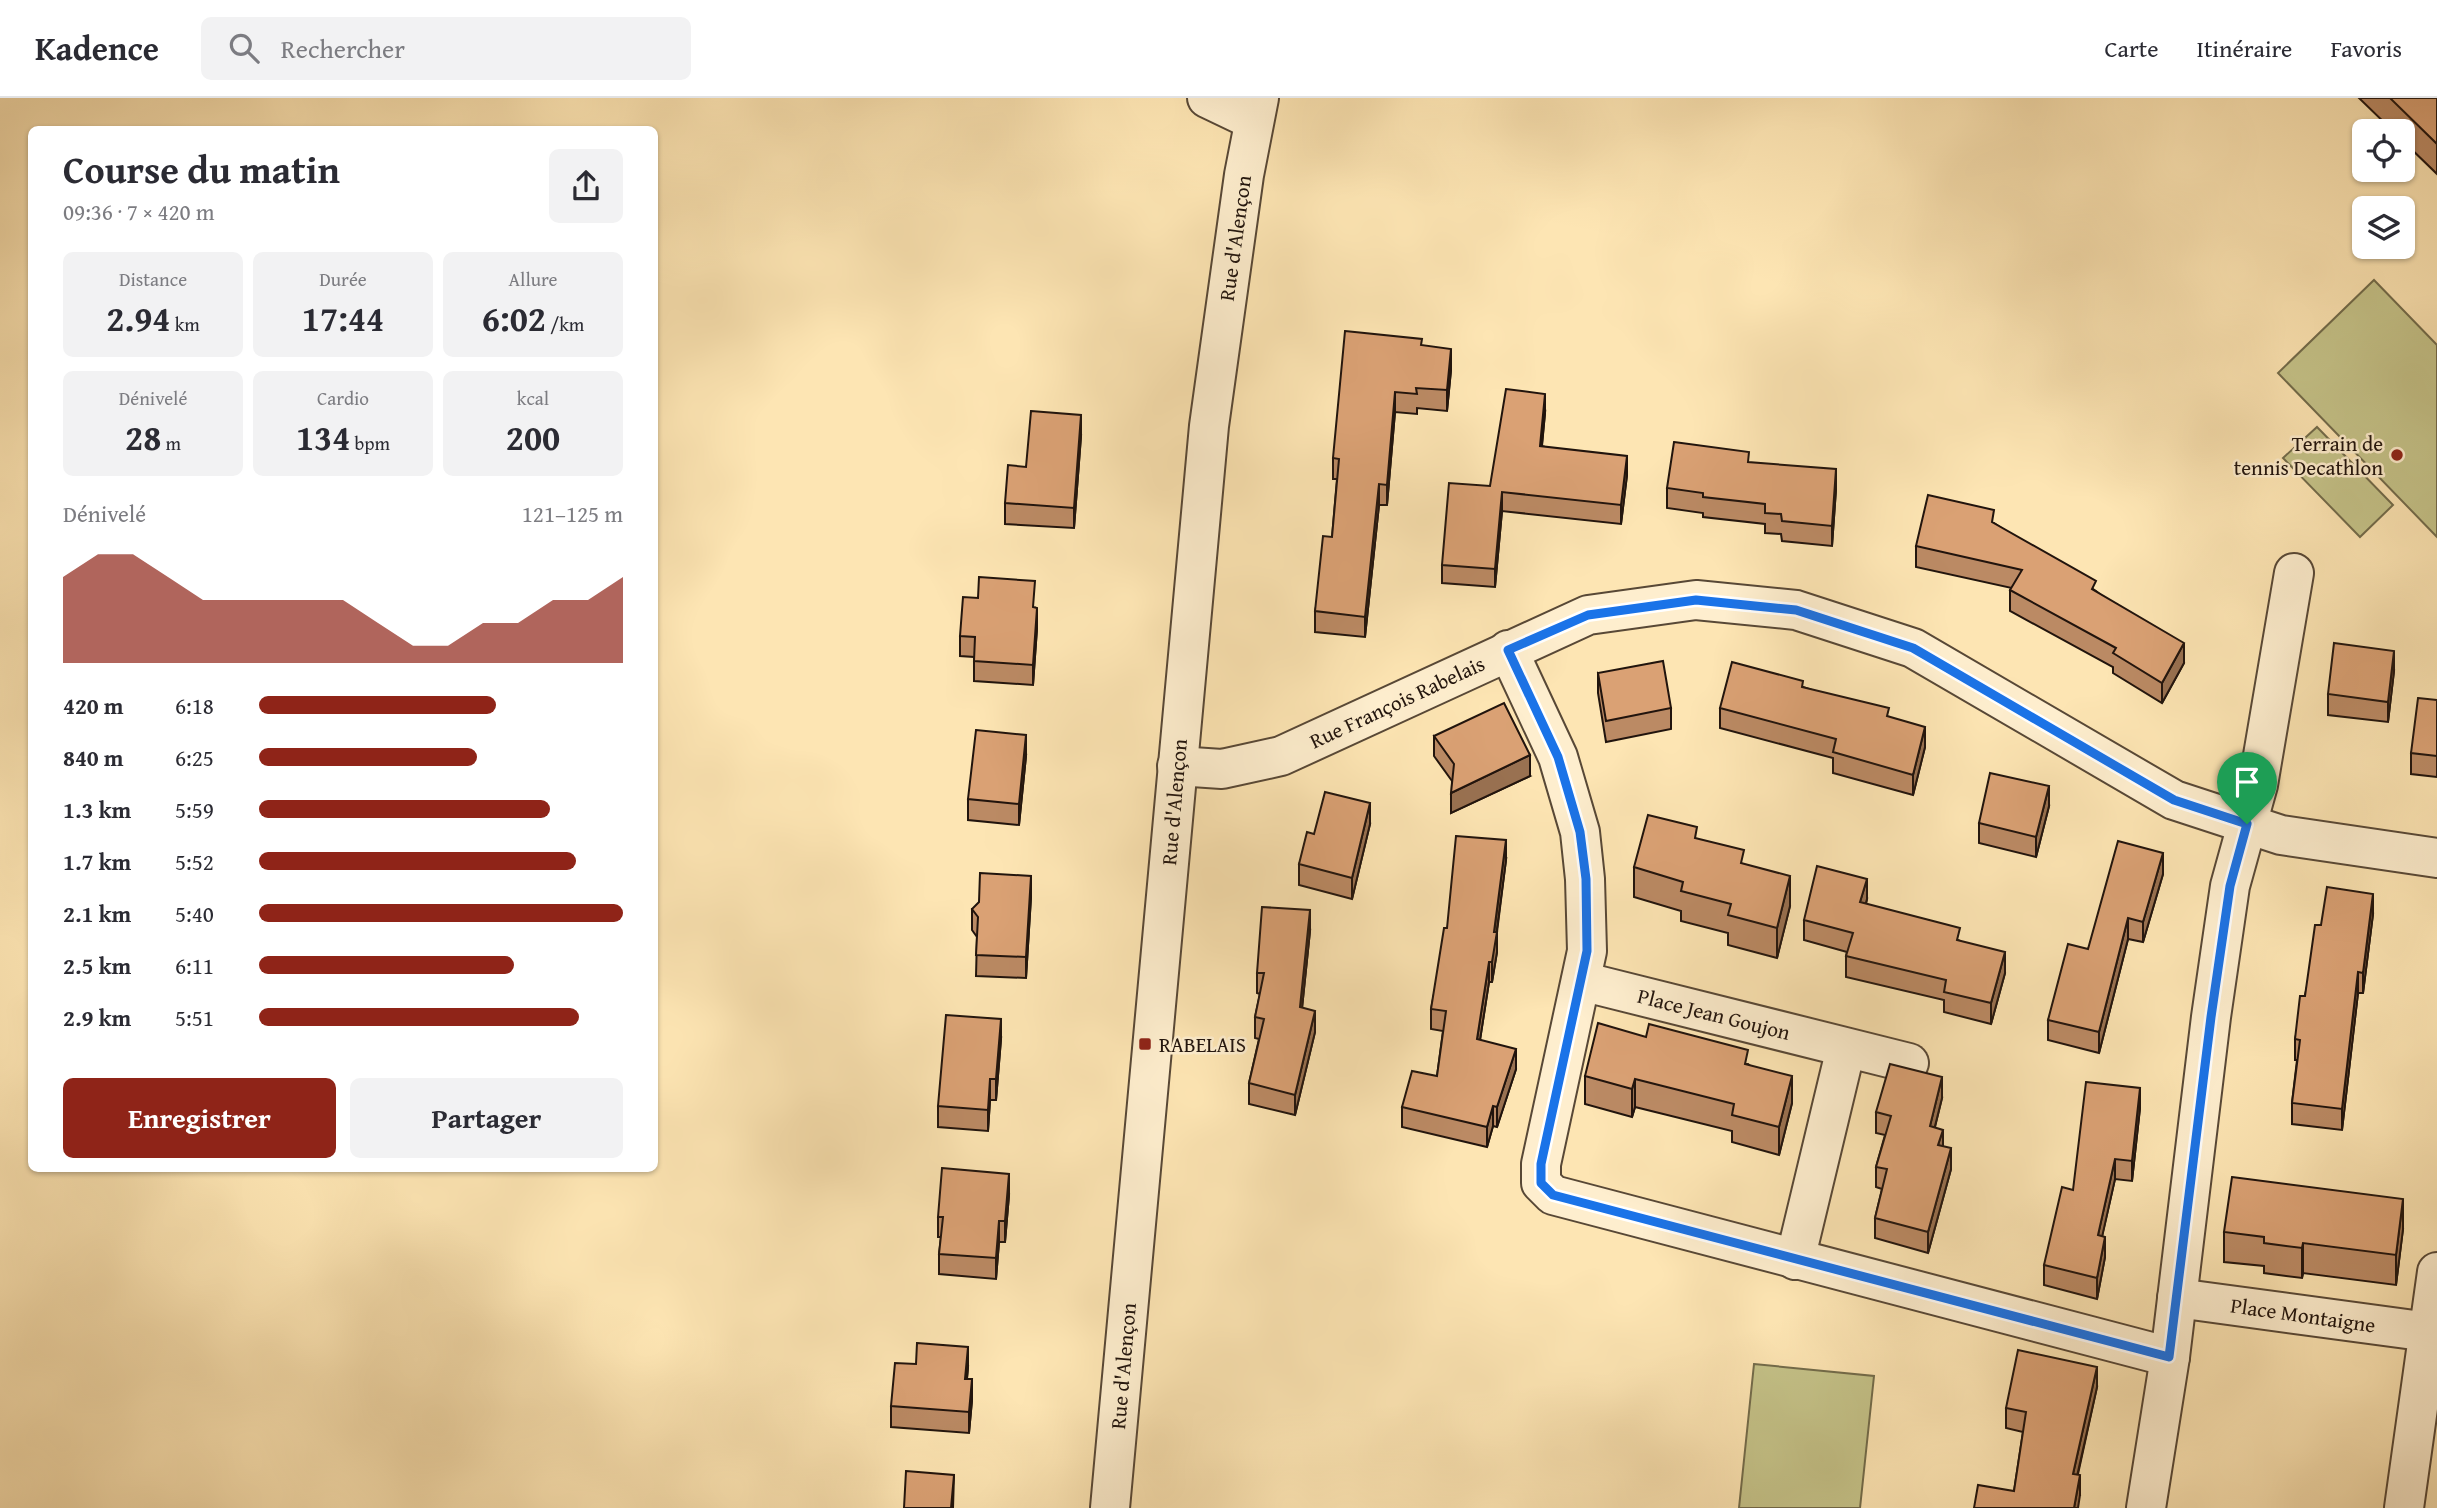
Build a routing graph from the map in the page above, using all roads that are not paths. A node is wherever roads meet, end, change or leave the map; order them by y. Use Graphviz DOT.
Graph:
graph roads {
  1 [pos="1207,98"];
  2 [pos="1256,109"];
  3 [pos="2294,573"];
  4 [pos="1508,650"];
  5 [pos="1177,766"];
  6 [pos="2247,824"];
  7 [pos="2437,858"];
  8 [pos="1581,981"];
  9 [pos="1846,1048"];
  10 [pos="1909,1063"];
  11 [pos="1795,1260"];
  12 [pos="2437,1272"];
  13 [pos="2177,1298"];
  14 [pos="2429,1332"];
  15 [pos="2169,1357"];
  16 [pos="1111,1508"];
  17 [pos="2146,1508"];
  18 [pos="2404,1508"];
  1 -- 2 [label="street"];
  2 -- 5 [label="street, Rue d'Alençon"];
  3 -- 6 [label="street"];
  4 -- 5 [label="street, Rue François Rabelais"];
  4 -- 6 [label="street, Rue François Rabelais"];
  4 -- 8 [label="street"];
  5 -- 16 [label="street, Rue d'Alençon"];
  6 -- 7 [label="street, Rue François Rabelais"];
  6 -- 13 [label="street"];
  8 -- 9 [label="street, Place Jean Goujon"];
  8 -- 11 [label="street"];
  9 -- 10 [label="street, Place Jean Goujon"];
  9 -- 11 [label="street"];
  11 -- 15 [label="street"];
  12 -- 14 [label="street"];
  13 -- 14 [label="street, Place Montaigne"];
  13 -- 15 [label="street"];
  14 -- 18 [label="street"];
  15 -- 17 [label="street"];
}
